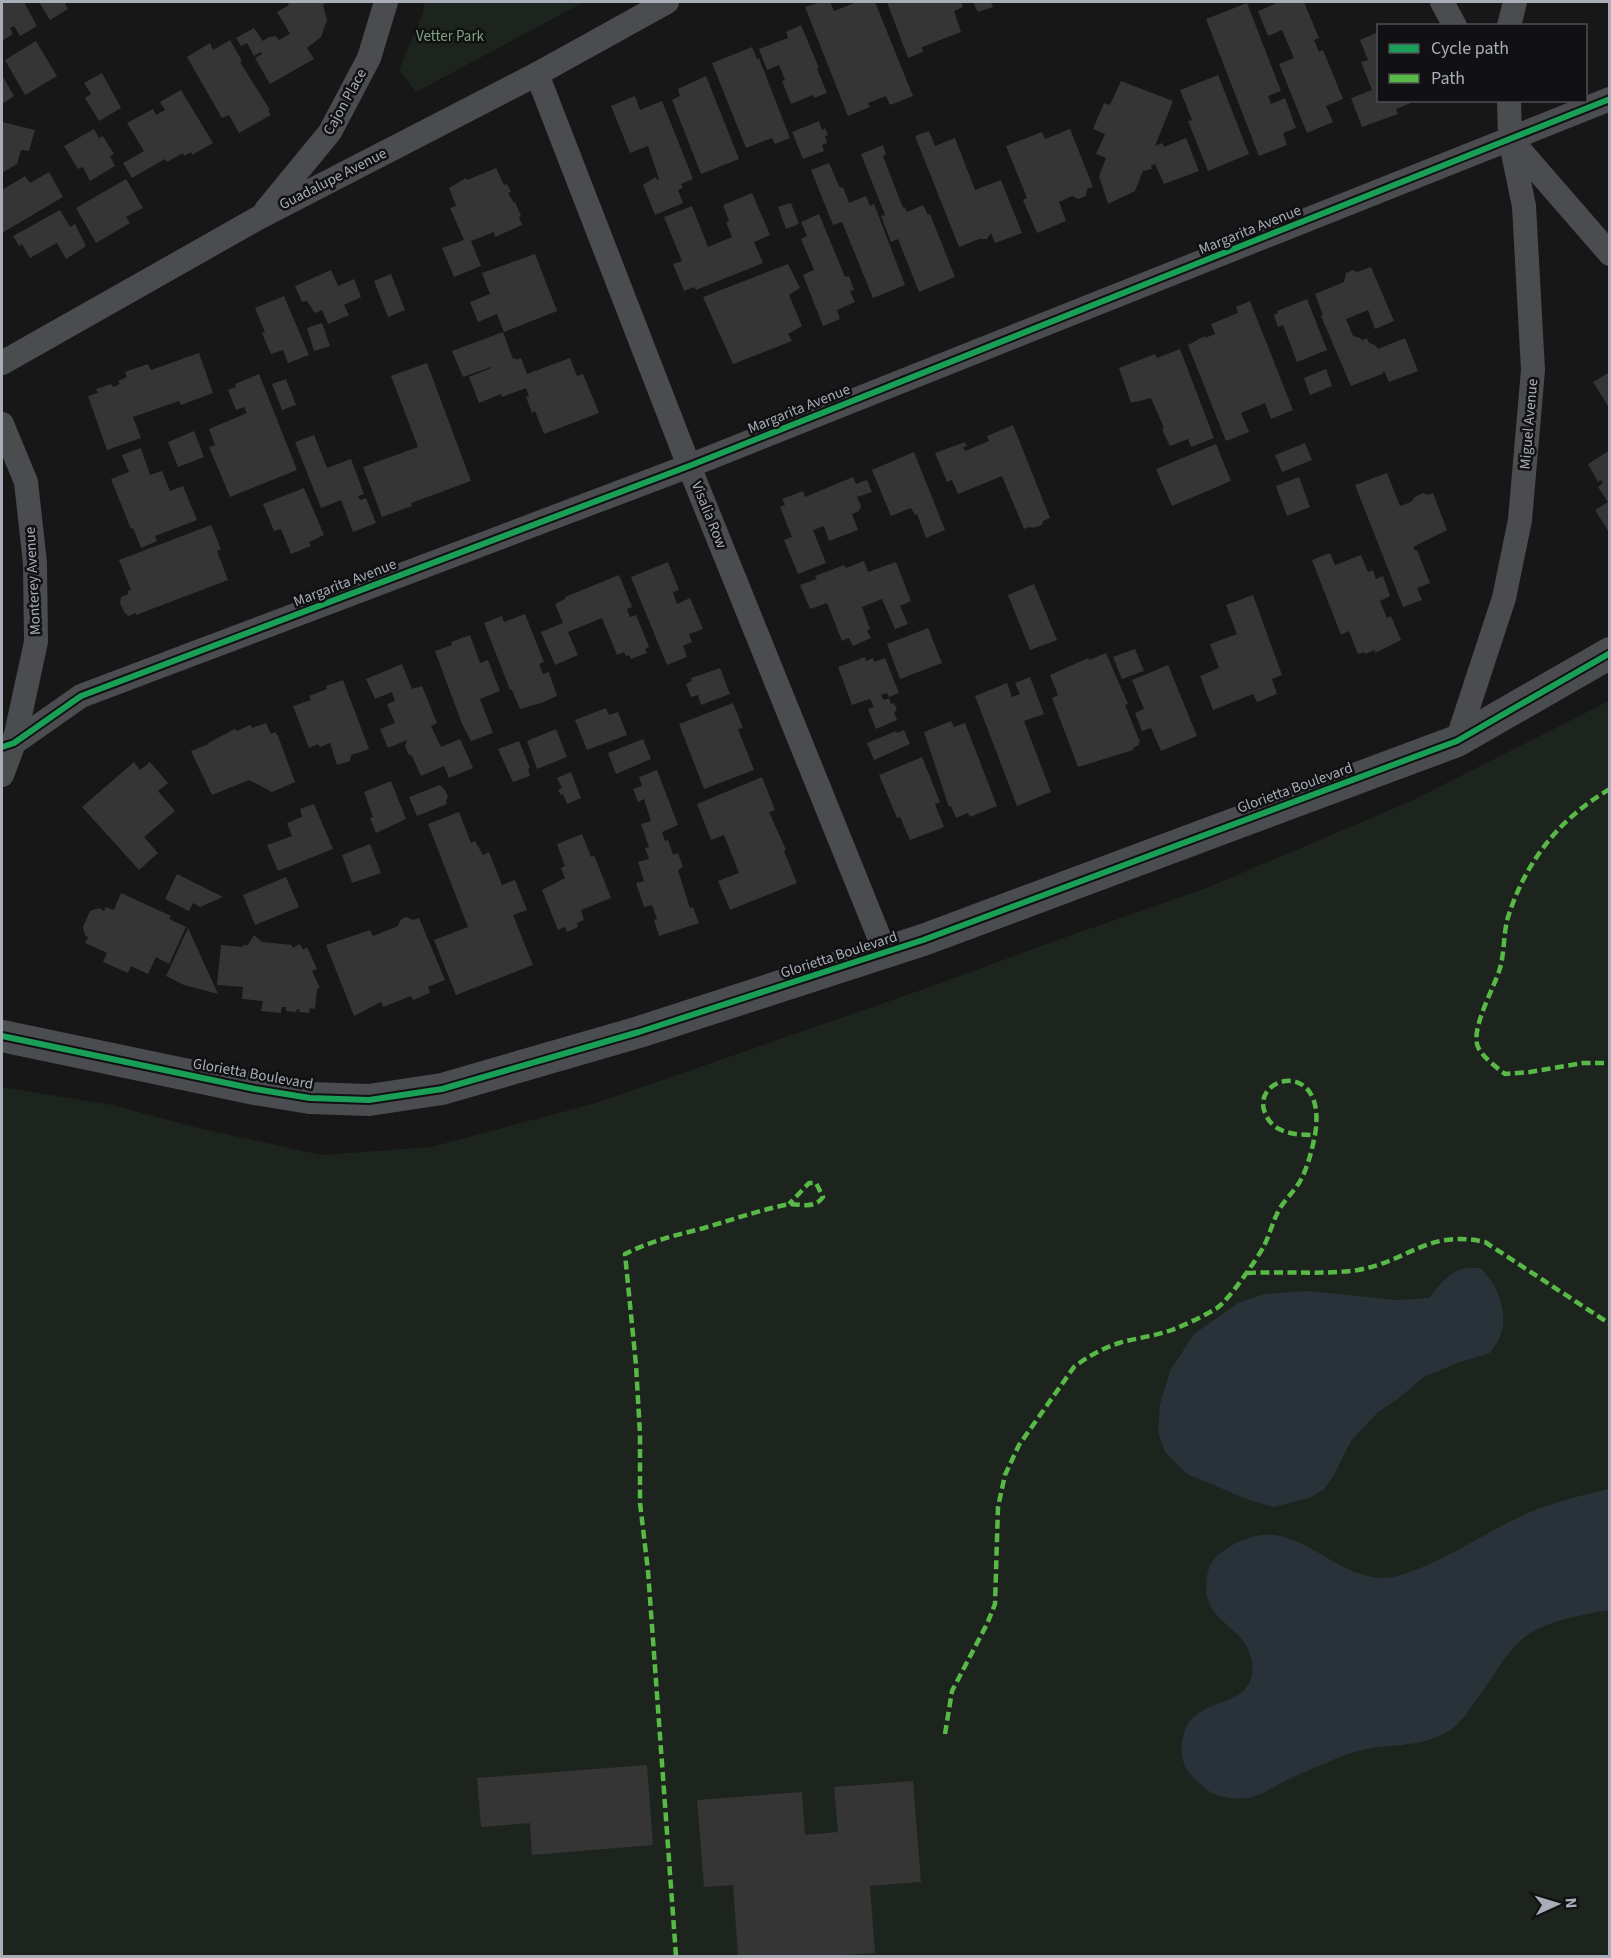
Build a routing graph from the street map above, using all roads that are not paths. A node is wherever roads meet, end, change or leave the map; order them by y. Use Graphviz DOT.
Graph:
graph roads {
  1 [pos="386,2"];
  2 [pos="667,2"];
  3 [pos="1442,2"];
  4 [pos="1515,2"];
  5 [pos="1454,24"];
  6 [pos="1510,24"];
  7 [pos="537,74"];
  8 [pos="1610,99"];
  9 [pos="1495,102"];
  10 [pos="1509,102"];
  11 [pos="1510,139"];
  12 [pos="260,217"];
  13 [pos="1610,254"];
  14 [pos="2,363"];
  15 [pos="2,424"];
  16 [pos="689,466"];
  17 [pos="1610,653"];
  18 [pos="1457,741"];
  19 [pos="8,745"];
  20 [pos="2,775"];
  21 [pos="886,954"];
  22 [pos="2,1036"];
  1 -- 12 [label="street, Cajon Place"];
  2 -- 7 [label="street, Guadalupe Avenue"];
  3 -- 5 [label="street"];
  4 -- 6 [label="street"];
  7 -- 12 [label="street, Guadalupe Avenue"];
  7 -- 16 [label="street, Visalia Row"];
  8 -- 11 [label="street, Margarita Avenue"];
  9 -- 11 [label="street"];
  10 -- 11 [label="street, Miguel Avenue"];
  11 -- 13 [label="street"];
  11 -- 16 [label="street, Margarita Avenue"];
  11 -- 18 [label="street, Miguel Avenue"];
  12 -- 14 [label="street, Guadalupe Avenue"];
  15 -- 19 [label="street, Monterey Avenue"];
  16 -- 19 [label="street, Margarita Avenue"];
  16 -- 21 [label="street, Visalia Row"];
  17 -- 18 [label="street, Glorietta Boulevard"];
  18 -- 21 [label="street, Glorietta Boulevard"];
  19 -- 20 [label="street, Monterey Avenue"];
  21 -- 22 [label="street, Glorietta Boulevard"];
}
